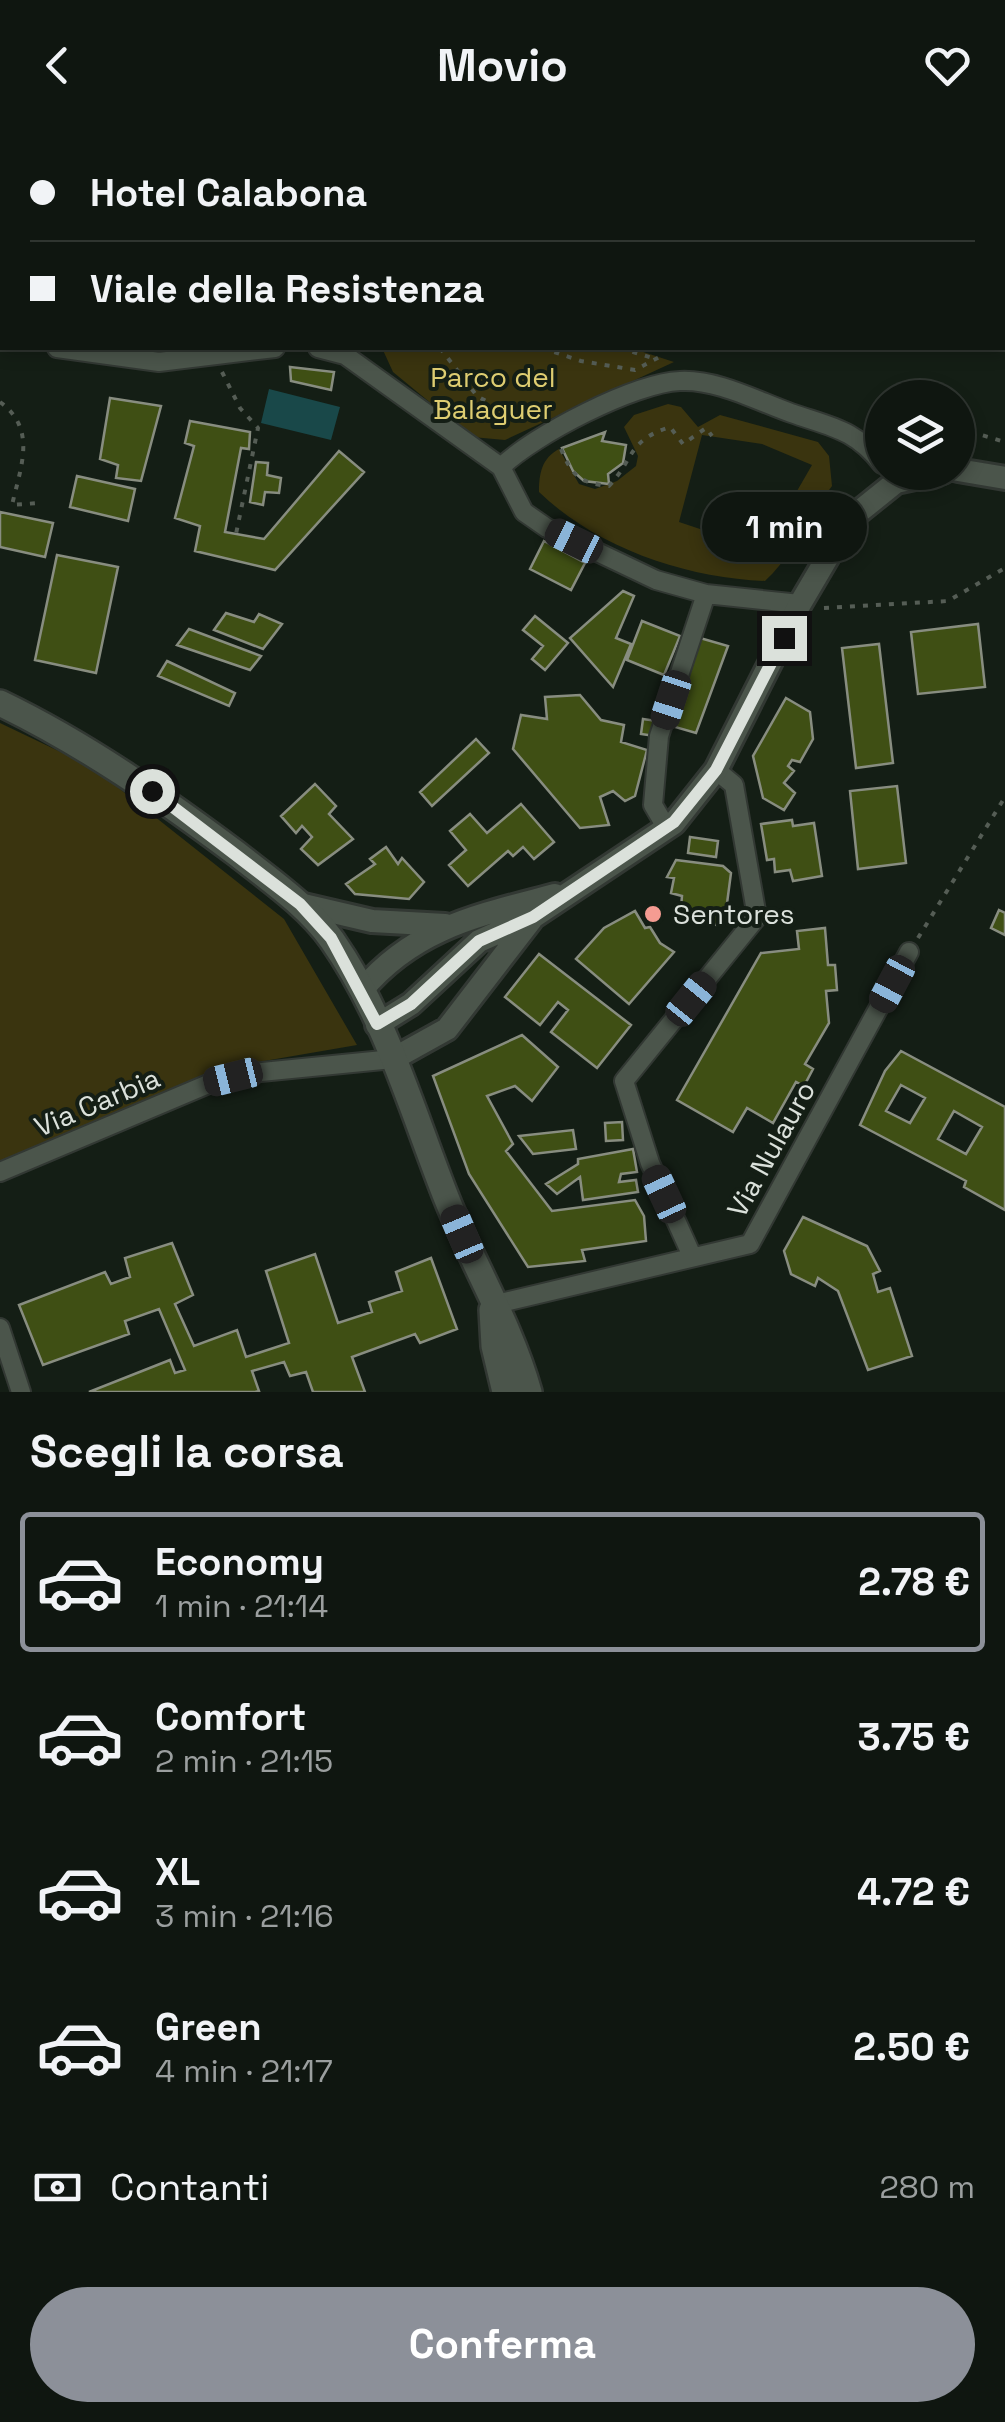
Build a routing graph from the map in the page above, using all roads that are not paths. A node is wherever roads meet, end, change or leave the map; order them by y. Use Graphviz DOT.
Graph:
graph roads {
  1 [pos="72,350"];
  2 [pos="261,350"];
  3 [pos="326,350"];
  4 [pos="865,442"];
  5 [pos="501,467"];
  6 [pos="975,473"];
  7 [pos="1005,478"];
  8 [pos="875,490"];
  9 [pos="706,594"];
  10 [pos="800,604"];
  11 [pos="0,703"];
  12 [pos="716,770"];
  13 [pos="666,827"];
  14 [pos="568,891"];
  15 [pos="300,904"];
  16 [pos="533,917"];
  17 [pos="444,925"];
  18 [pos="909,952"];
  19 [pos="362,990"];
  20 [pos="377,1024"];
  21 [pos="394,1060"];
  22 [pos="0,1172"];
  23 [pos="692,1256"];
  24 [pos="492,1305"];
  25 [pos="0,1328"];
  26 [pos="21,1392"];
  27 [pos="505,1392"];
  28 [pos="529,1392"];
  1 -- 2 [label="street"];
  3 -- 5 [label="street"];
  4 -- 5 [label="street"];
  5 -- 9 [label="street"];
  6 -- 7 [label="street"];
  8 -- 10 [label="street"];
  9 -- 10 [label="street"];
  9 -- 13 [label="street"];
  10 -- 12 [label="street"];
  11 -- 15 [label="main road"];
  12 -- 13 [label="street"];
  12 -- 23 [label="street"];
  13 -- 14 [label="street"];
  14 -- 16 [label="street"];
  14 -- 17 [label="street"];
  15 -- 17 [label="street"];
  15 -- 19 [label="main road"];
  16 -- 20 [label="street"];
  16 -- 21 [label="street"];
  17 -- 19 [label="street"];
  18 -- 23 [label="street, Via Nulauro"];
  19 -- 20 [label="main road"];
  20 -- 21 [label="main road"];
  21 -- 22 [label="street, Via Carbia"];
  21 -- 24 [label="main road"];
  23 -- 24 [label="street, Via Nulauro"];
  24 -- 27 [label="main road"];
  24 -- 28 [label="main road"];
  25 -- 26 [label="street"];
}
